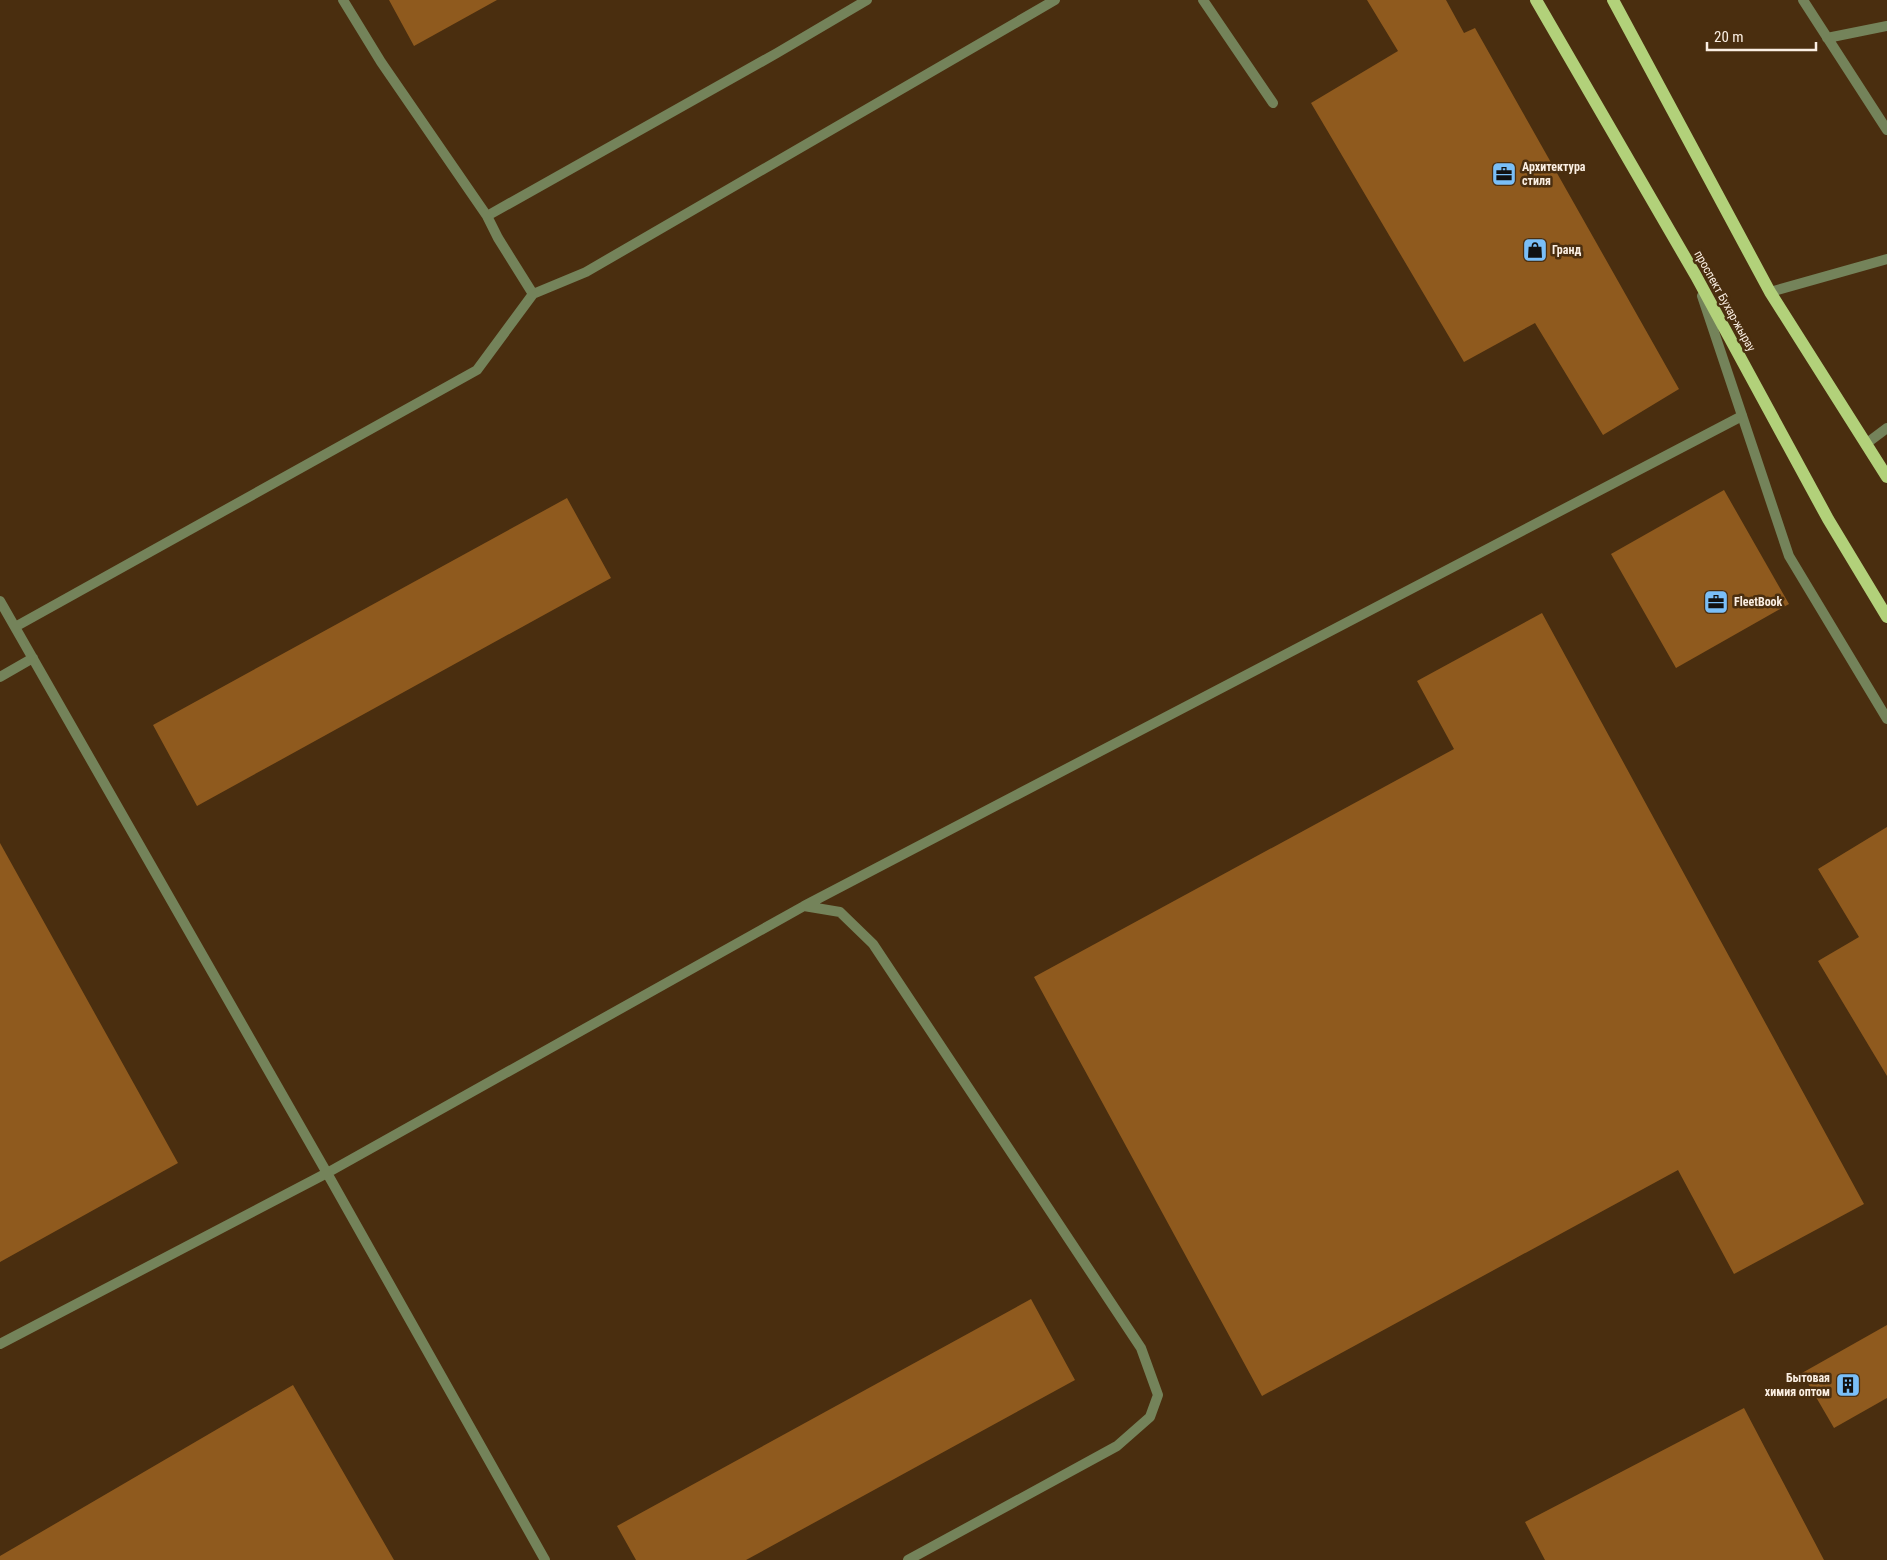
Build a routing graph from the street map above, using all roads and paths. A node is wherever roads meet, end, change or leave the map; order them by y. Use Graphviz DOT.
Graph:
graph roads {
  1 [pos="344,0"];
  2 [pos="867,0"];
  3 [pos="1054,0"];
  4 [pos="1203,0"];
  5 [pos="1536,0"];
  6 [pos="1613,0"];
  7 [pos="1803,0"];
  8 [pos="1887,26"];
  9 [pos="1827,38"];
  10 [pos="1272,103"];
  11 [pos="1887,130"];
  12 [pos="487,216"];
  13 [pos="1887,259"];
  14 [pos="1696,276"];
  15 [pos="1770,292"];
  16 [pos="533,294"];
  17 [pos="1742,416"];
  18 [pos="1887,428"];
  19 [pos="1867,443"];
  20 [pos="1887,478"];
  21 [pos="0,601"];
  22 [pos="1887,617"];
  23 [pos="15,627"];
  24 [pos="33,658"];
  25 [pos="0,677"];
  26 [pos="1887,719"];
  27 [pos="804,906"];
  28 [pos="327,1173"];
  29 [pos="0,1344"];
  30 [pos="545,1560"];
  31 [pos="908,1560"];
  1 -- 12 [label="street"];
  2 -- 12 [label="street"];
  3 -- 16 [label="street"];
  4 -- 10 [label="street"];
  5 -- 14 [label="main road, проспект Бухар-жырау"];
  6 -- 15 [label="main road"];
  7 -- 9 [label="street"];
  8 -- 9 [label="street"];
  9 -- 11 [label="street"];
  12 -- 16 [label="street"];
  13 -- 15 [label="street"];
  14 -- 17 [label="street"];
  14 -- 22 [label="main road, проспект Бухар-жырау"];
  15 -- 19 [label="main road"];
  16 -- 23 [label="street"];
  17 -- 26 [label="street"];
  17 -- 27 [label="street"];
  18 -- 19 [label="street"];
  19 -- 20 [label="main road"];
  21 -- 23 [label="street"];
  23 -- 24 [label="street"];
  24 -- 25 [label="street"];
  24 -- 28 [label="street"];
  27 -- 28 [label="street"];
  27 -- 31 [label="street"];
  28 -- 29 [label="street"];
  28 -- 30 [label="street"];
}
